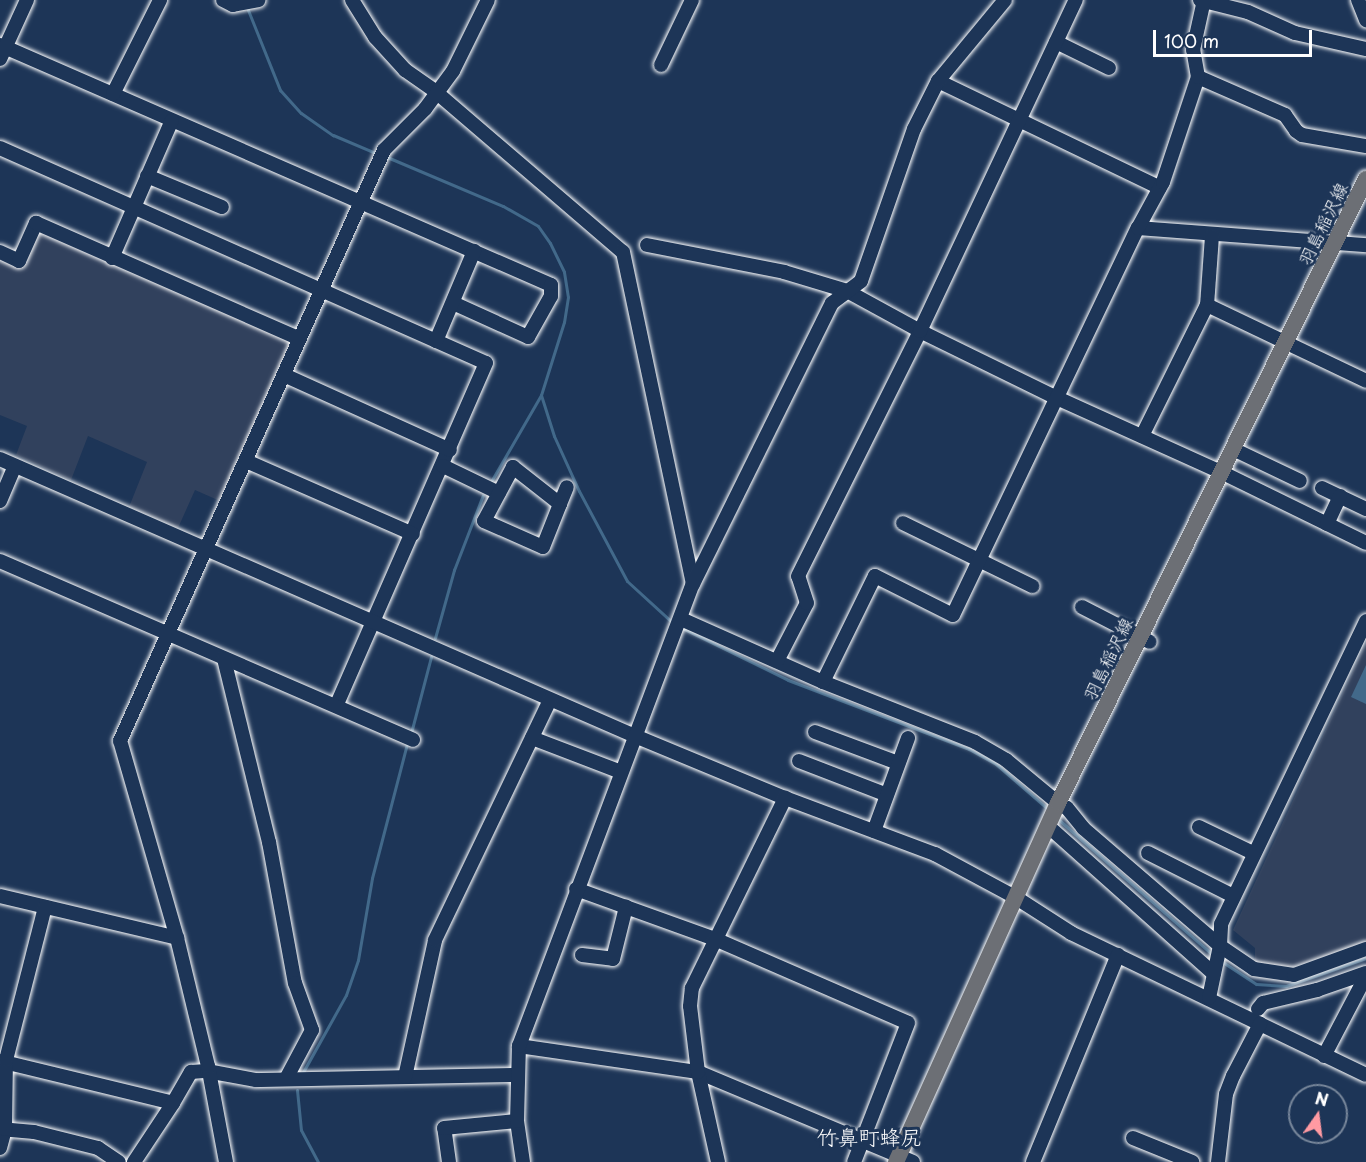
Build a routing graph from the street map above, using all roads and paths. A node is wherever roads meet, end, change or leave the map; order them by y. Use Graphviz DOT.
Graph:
graph roads {
  1 [pos="27,0"];
  2 [pos="160,0"];
  3 [pos="259,0"];
  4 [pos="352,0"];
  5 [pos="488,0"];
  6 [pos="692,0"];
  7 [pos="1076,0"];
  8 [pos="1203,0"];
  9 [pos="1358,0"];
  10 [pos="1001,1"];
  11 [pos="228,2"];
  12 [pos="1366,20"];
  13 [pos="1056,42"];
  14 [pos="1366,49"];
  15 [pos="2,50"];
  16 [pos="661,65"];
  17 [pos="1108,68"];
  18 [pos="1198,77"];
  19 [pos="938,81"];
  20 [pos="436,92"];
  21 [pos="113,94"];
  22 [pos="172,120"];
  23 [pos="1019,120"];
  24 [pos="1366,146"];
  25 [pos="0,148"];
  26 [pos="147,176"];
  27 [pos="1366,178"];
  28 [pos="1160,188"];
  29 [pos="1366,199"];
  30 [pos="362,202"];
  31 [pos="134,207"];
  32 [pos="222,207"];
  33 [pos="1138,228"];
  34 [pos="1212,236"];
  35 [pos="1340,242"];
  36 [pos="647,245"];
  37 [pos="1366,245"];
  38 [pos="474,251"];
  39 [pos="0,252"];
  40 [pos="112,258"];
  41 [pos="322,291"];
  42 [pos="847,291"];
  43 [pos="453,303"];
  44 [pos="1207,305"];
  45 [pos="920,331"];
  46 [pos="300,339"];
  47 [pos="436,341"];
  48 [pos="1291,346"];
  49 [pos="284,375"];
  50 [pos="1366,381"];
  51 [pos="1057,398"];
  52 [pos="1142,436"];
  53 [pos="450,450"];
  54 [pos="1238,451"];
  55 [pos="0,459"];
  56 [pos="246,461"];
  57 [pos="15,466"];
  58 [pos="443,466"];
  59 [pos="1226,475"];
  60 [pos="1300,481"];
  61 [pos="567,487"];
  62 [pos="1322,488"];
  63 [pos="499,493"];
  64 [pos="1340,496"];
  65 [pos="0,501"];
  66 [pos="560,504"];
  67 [pos="1366,509"];
  68 [pos="903,522"];
  69 [pos="1327,524"];
  70 [pos="413,534"];
  71 [pos="1366,543"];
  72 [pos="207,549"];
  73 [pos="0,561"];
  74 [pos="981,561"];
  75 [pos="693,584"];
  76 [pos="1032,586"];
  77 [pos="1082,607"];
  78 [pos="1366,621"];
  79 [pos="373,622"];
  80 [pos="679,624"];
  81 [pos="168,635"];
  82 [pos="1145,640"];
  83 [pos="224,659"];
  84 [pos="777,661"];
  85 [pos="823,682"];
  86 [pos="550,700"];
  87 [pos="336,706"];
  88 [pos="815,732"];
  89 [pos="635,736"];
  90 [pos="532,738"];
  91 [pos="908,738"];
  92 [pos="413,740"];
  93 [pos="799,761"];
  94 [pos="898,763"];
  95 [pos="621,772"];
  96 [pos="887,795"];
  97 [pos="785,798"];
  98 [pos="1057,818"];
  99 [pos="1199,827"];
  100 [pos="874,831"];
  101 [pos="1148,853"];
  102 [pos="1253,854"];
  103 [pos="576,889"];
  104 [pos="0,896"];
  105 [pos="1233,896"];
  106 [pos="1020,900"];
  107 [pos="45,907"];
  108 [pos="626,907"];
  109 [pos="177,938"];
  110 [pos="715,939"];
  111 [pos="1366,949"];
  112 [pos="582,955"];
  113 [pos="1118,955"];
  114 [pos="1217,959"];
  115 [pos="1366,975"];
  116 [pos="1209,998"];
  117 [pos="1258,1009"];
  118 [pos="1260,1024"];
  119 [pos="519,1046"];
  120 [pos="1324,1056"];
  121 [pos="3,1062"];
  122 [pos="207,1071"];
  123 [pos="698,1072"];
  124 [pos="518,1075"];
  125 [pos="1366,1075"];
  126 [pos="405,1077"];
  127 [pos="286,1079"];
  128 [pos="172,1103"];
  129 [pos="517,1121"];
  130 [pos="3,1129"];
  131 [pos="1133,1138"];
  132 [pos="862,1140"];
  133 [pos="0,1148"];
  134 [pos="904,1160"];
  135 [pos="119,1162"];
  136 [pos="134,1162"];
  137 [pos="226,1162"];
  138 [pos="448,1162"];
  139 [pos="523,1162"];
  140 [pos="718,1162"];
  141 [pos="854,1162"];
  142 [pos="1032,1162"];
  143 [pos="1192,1162"];
  144 [pos="1218,1162"];
  1 -- 15 [label="street"];
  2 -- 21 [label="street"];
  3 -- 11 [label="street"];
  4 -- 20 [label="street"];
  5 -- 20 [label="street"];
  6 -- 16 [label="street"];
  7 -- 13 [label="street"];
  8 -- 14 [label="street"];
  8 -- 18 [label="street"];
  9 -- 12 [label="street"];
  10 -- 19 [label="street"];
  13 -- 17 [label="street"];
  13 -- 23 [label="street"];
  15 -- 21 [label="street"];
  18 -- 24 [label="street"];
  18 -- 28 [label="street"];
  19 -- 23 [label="street"];
  19 -- 42 [label="street"];
  20 -- 30 [label="street"];
  20 -- 75 [label="street"];
  21 -- 22 [label="street"];
  22 -- 26 [label="street"];
  22 -- 30 [label="street"];
  23 -- 28 [label="street"];
  23 -- 45 [label="street"];
  25 -- 31 [label="street"];
  26 -- 31 [label="street"];
  26 -- 32 [label="street"];
  27 -- 35 [label="main road, 羽島稲沢線"];
  28 -- 33 [label="street"];
  29 -- 35 [label="main road, 羽島稲沢線"];
  30 -- 38 [label="street"];
  30 -- 41 [label="street"];
  31 -- 40 [label="street"];
  31 -- 41 [label="street"];
  33 -- 34 [label="street"];
  33 -- 51 [label="street"];
  34 -- 35 [label="street"];
  34 -- 44 [label="street"];
  35 -- 37 [label="street"];
  35 -- 48 [label="main road, 羽島稲沢線"];
  36 -- 42 [label="street"];
  38 -- 43 [label="street"];
  38 -- 43 [label="street"];
  39 -- 40 [label="street"];
  40 -- 46 [label="street"];
  41 -- 46 [label="street"];
  41 -- 47 [label="street"];
  42 -- 45 [label="street"];
  42 -- 75 [label="street"];
  43 -- 47 [label="street"];
  44 -- 48 [label="street"];
  44 -- 52 [label="street"];
  45 -- 51 [label="street"];
  45 -- 84 [label="street"];
  46 -- 49 [label="street"];
  47 -- 53 [label="street"];
  48 -- 50 [label="street"];
  48 -- 54 [label="main road, 羽島稲沢線"];
  49 -- 53 [label="street"];
  49 -- 56 [label="street"];
  51 -- 52 [label="street"];
  51 -- 74 [label="street"];
  52 -- 59 [label="street"];
  53 -- 58 [label="street"];
  54 -- 59 [label="main road, 羽島稲沢線"];
  54 -- 60 [label="street"];
  55 -- 57 [label="street"];
  56 -- 70 [label="street"];
  56 -- 72 [label="street"];
  57 -- 65 [label="street"];
  57 -- 72 [label="street"];
  58 -- 63 [label="street"];
  58 -- 70 [label="street"];
  59 -- 69 [label="street"];
  59 -- 82 [label="main road, 羽島稲沢線"];
  61 -- 66 [label="street"];
  62 -- 64 [label="street"];
  63 -- 66 [label="street"];
  63 -- 66 [label="street"];
  64 -- 67 [label="street"];
  64 -- 69 [label="street"];
  68 -- 74 [label="street"];
  69 -- 71 [label="street"];
  70 -- 79 [label="street"];
  72 -- 79 [label="street"];
  72 -- 81 [label="street"];
  73 -- 81 [label="street"];
  74 -- 76 [label="street"];
  74 -- 85 [label="street"];
  75 -- 80 [label="street"];
  77 -- 82 [label="street"];
  78 -- 102 [label="street"];
  79 -- 86 [label="street"];
  79 -- 87 [label="street"];
  80 -- 84 [label="street"];
  80 -- 89 [label="street"];
  81 -- 83 [label="street"];
  81 -- 109 [label="street"];
  82 -- 98 [label="main road, 羽島稲沢線"];
  83 -- 87 [label="street"];
  83 -- 127 [label="street"];
  84 -- 85 [label="street"];
  85 -- 98 [label="street"];
  86 -- 89 [label="street"];
  86 -- 90 [label="street"];
  87 -- 92 [label="street"];
  88 -- 94 [label="street"];
  89 -- 95 [label="street"];
  89 -- 97 [label="street"];
  90 -- 95 [label="street"];
  90 -- 126 [label="street"];
  91 -- 94 [label="street"];
  93 -- 96 [label="street"];
  94 -- 96 [label="street"];
  95 -- 103 [label="street"];
  96 -- 100 [label="street"];
  97 -- 100 [label="street"];
  97 -- 110 [label="street"];
  98 -- 106 [label="main road, 羽島稲沢線"];
  98 -- 114 [label="street"];
  98 -- 114 [label="street"];
  99 -- 102 [label="street"];
  100 -- 106 [label="street"];
  101 -- 105 [label="street"];
  102 -- 105 [label="street"];
  103 -- 108 [label="street"];
  103 -- 119 [label="street"];
  104 -- 107 [label="street"];
  105 -- 114 [label="street"];
  106 -- 113 [label="street"];
  106 -- 134 [label="main road, 羽島稲沢線"];
  107 -- 109 [label="street"];
  107 -- 121 [label="street"];
  108 -- 110 [label="street"];
  108 -- 112 [label="street"];
  109 -- 122 [label="street"];
  110 -- 123 [label="street"];
  110 -- 132 [label="street"];
  111 -- 114 [label="street"];
  113 -- 116 [label="street"];
  113 -- 142 [label="street"];
  114 -- 116 [label="street"];
  115 -- 117 [label="street"];
  115 -- 120 [label="street"];
  116 -- 118 [label="street"];
  118 -- 120 [label="street"];
  118 -- 144 [label="street"];
  119 -- 123 [label="street"];
  119 -- 124 [label="street"];
  120 -- 125 [label="street"];
  121 -- 128 [label="street"];
  121 -- 130 [label="street"];
  122 -- 127 [label="street"];
  122 -- 128 [label="street"];
  122 -- 137 [label="street"];
  123 -- 132 [label="street"];
  123 -- 140 [label="street"];
  124 -- 126 [label="street"];
  124 -- 129 [label="street"];
  126 -- 127 [label="street"];
  128 -- 136 [label="street"];
  129 -- 138 [label="street"];
  129 -- 139 [label="street"];
  130 -- 133 [label="street"];
  130 -- 135 [label="street"];
  131 -- 143 [label="street"];
  132 -- 134 [label="street"];
  132 -- 141 [label="street"];
}
